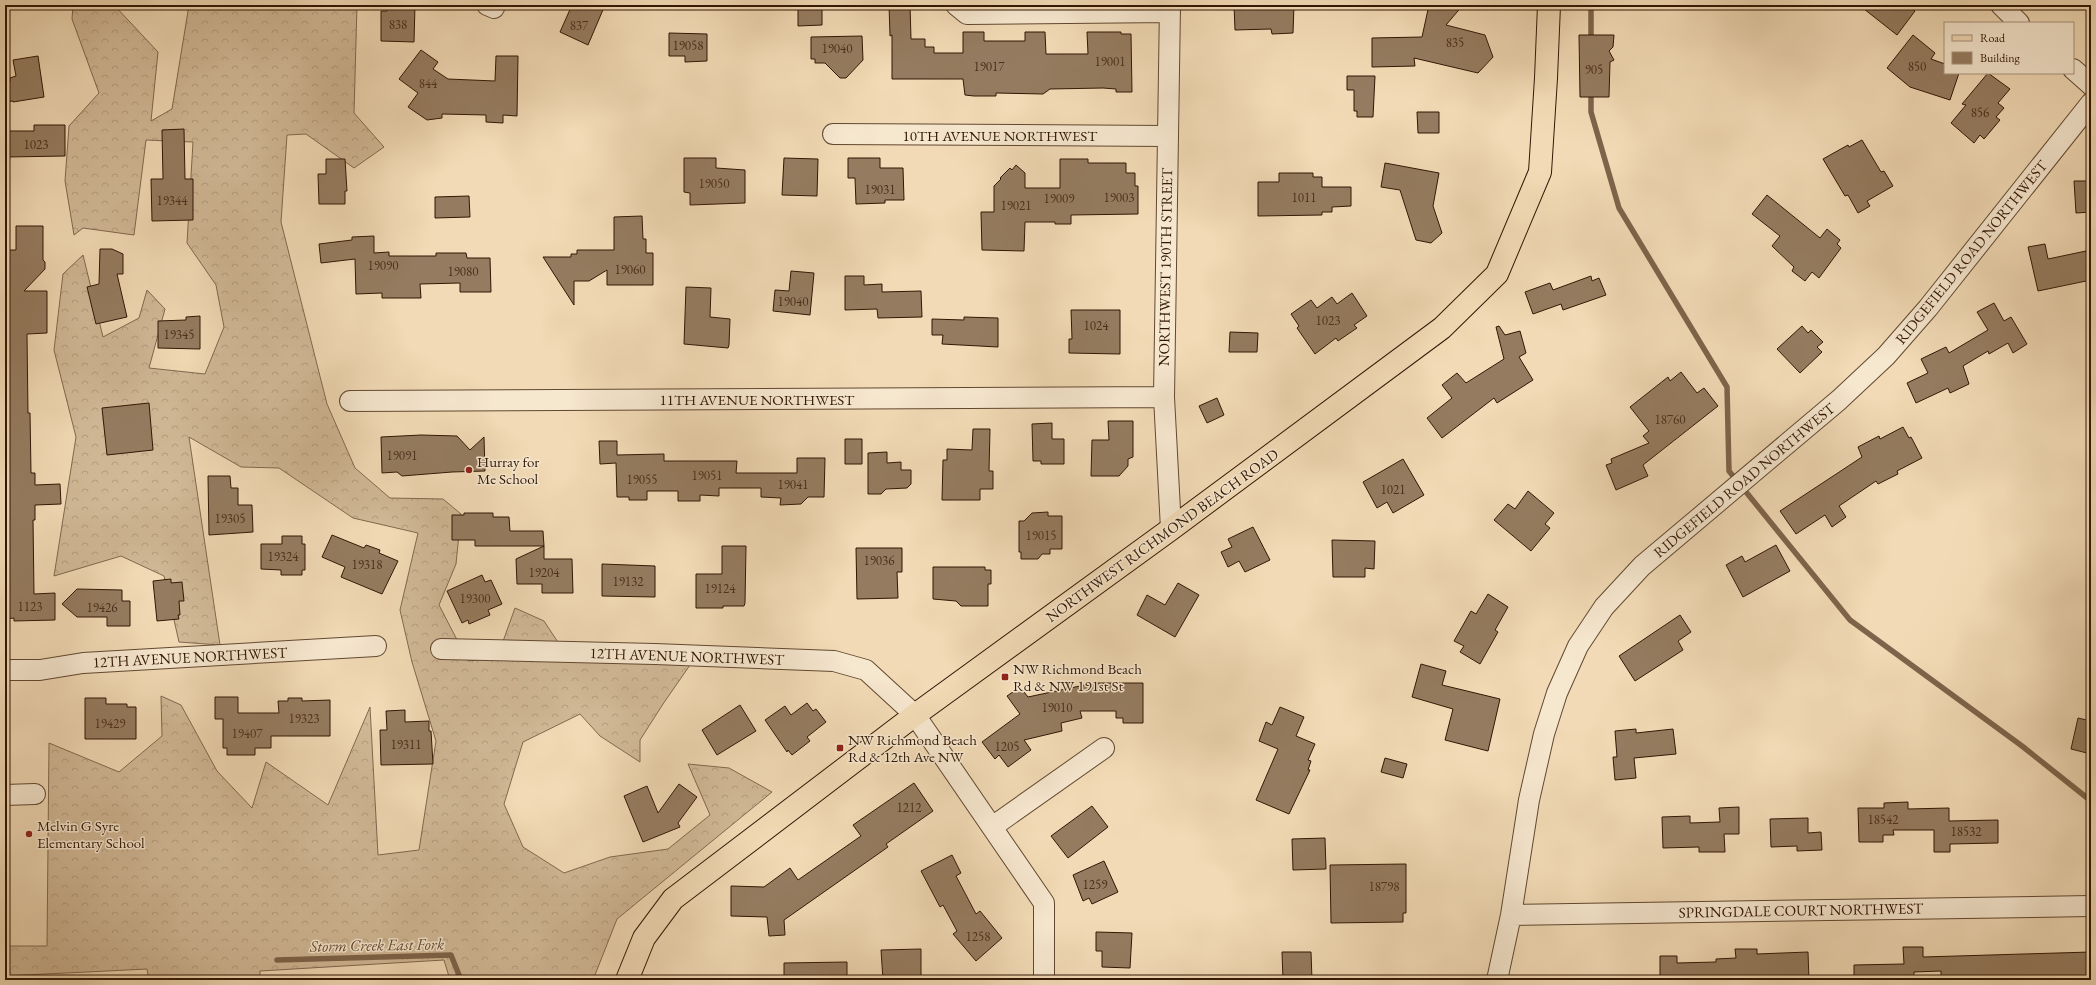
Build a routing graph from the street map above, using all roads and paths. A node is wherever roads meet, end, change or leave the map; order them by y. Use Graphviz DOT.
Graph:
graph roads {
  1 [pos="956,5"];
  2 [pos="1549,5"];
  3 [pos="2001,5"];
  4 [pos="1170,8"];
  5 [pos="2018,22"];
  6 [pos="2074,70"];
  7 [pos="2091,85"];
  8 [pos="2091,103"];
  9 [pos="833,134"];
  10 [pos="1167,136"];
  11 [pos="1164,396"];
  12 [pos="350,401"];
  13 [pos="1171,529"];
  14 [pos="376,646"];
  15 [pos="441,650"];
  16 [pos="5,670"];
  17 [pos="915,715"];
  18 [pos="1104,748"];
  19 [pos="5,794"];
  20 [pos="34,794"];
  21 [pos="992,828"];
  22 [pos="2091,906"];
  23 [pos="1511,915"];
  24 [pos="627,980"];
  25 [pos="1044,980"];
  26 [pos="1497,980"];
  1 -- 4 [label="street"];
  2 -- 13 [label="main road, NORTHWEST RICHMOND BEACH ROAD"];
  3 -- 5 [label="street"];
  4 -- 10 [label="street, NORTHWEST 190TH STREET"];
  6 -- 7 [label="street"];
  8 -- 23 [label="street, RIDGEFIELD ROAD NORTHWEST"];
  9 -- 10 [label="street, 10TH AVENUE NORTHWEST"];
  10 -- 11 [label="street, NORTHWEST 190TH STREET"];
  11 -- 12 [label="street, 11TH AVENUE NORTHWEST"];
  11 -- 13 [label="street, NORTHWEST 190TH STREET"];
  13 -- 17 [label="main road, NORTHWEST RICHMOND BEACH ROAD"];
  14 -- 16 [label="street, 12TH AVENUE NORTHWEST"];
  15 -- 17 [label="street, 12TH AVENUE NORTHWEST"];
  17 -- 21 [label="street, 12TH AVENUE NORTHWEST"];
  17 -- 24 [label="main road, NORTHWEST RICHMOND BEACH ROAD"];
  18 -- 21 [label="street"];
  19 -- 20 [label="street"];
  21 -- 25 [label="street, 12TH AVENUE NORTHWEST"];
  22 -- 23 [label="street, SPRINGDALE COURT NORTHWEST"];
  23 -- 26 [label="street, RIDGEFIELD ROAD NORTHWEST"];
}
